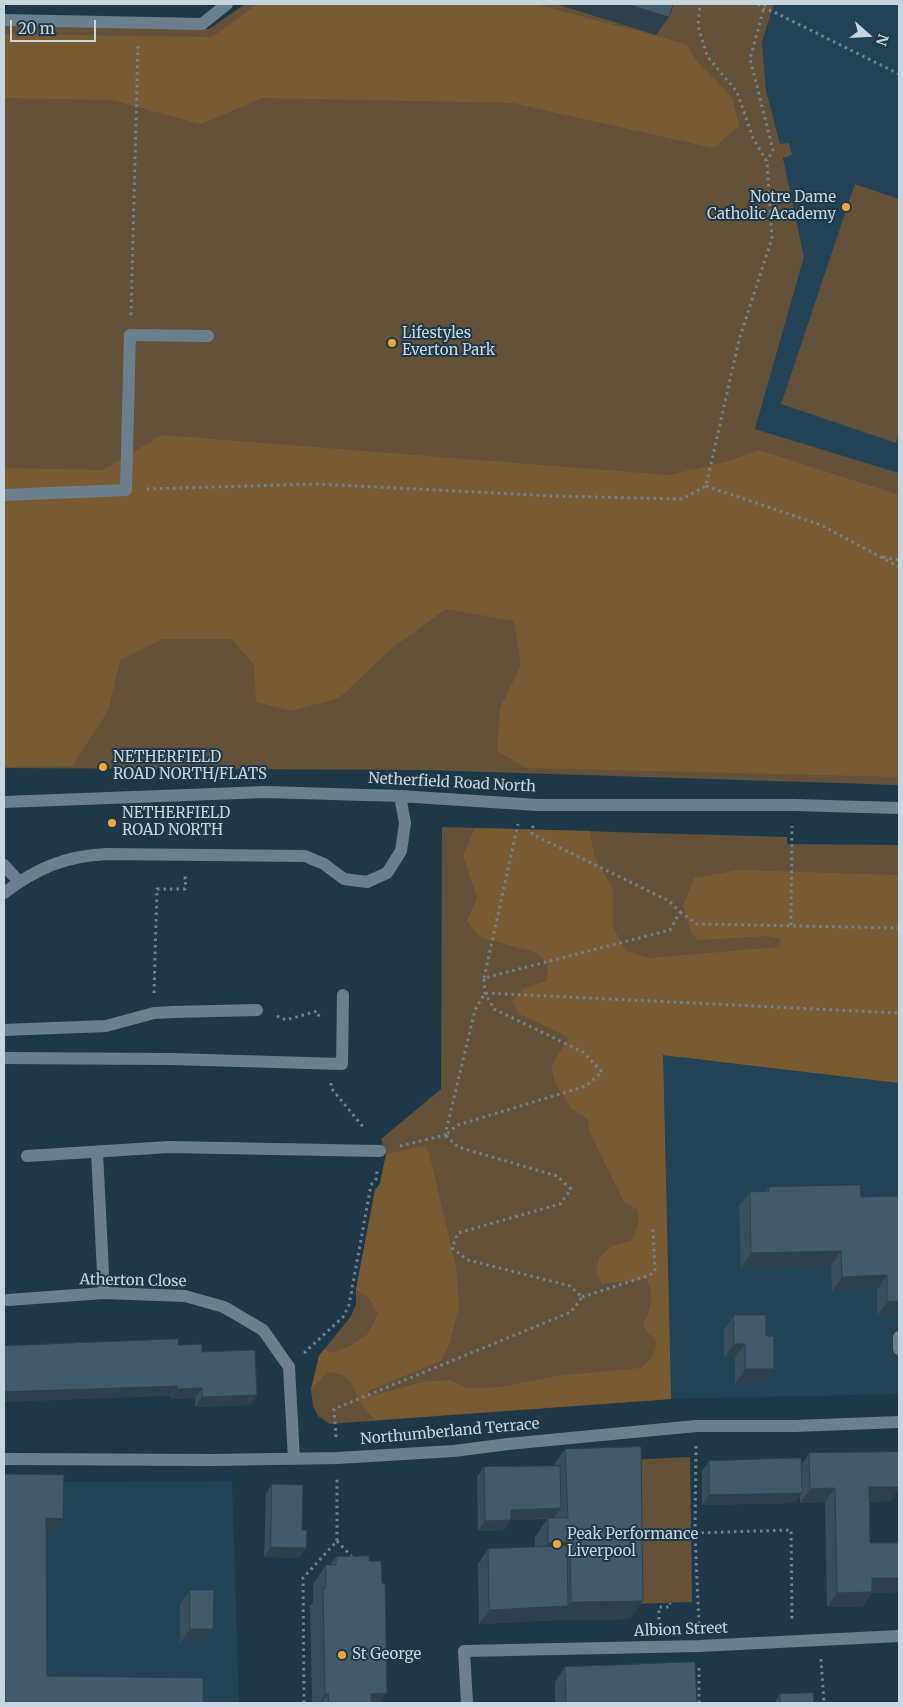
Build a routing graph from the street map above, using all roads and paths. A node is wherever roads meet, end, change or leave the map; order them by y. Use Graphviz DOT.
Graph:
graph roads {
  1 [pos="227,4"];
  2 [pos="700,4"];
  3 [pos="758,4"];
  4 [pos="765,4"];
  5 [pos="763,9"];
  6 [pos="4,20"];
  7 [pos="139,23"];
  8 [pos="899,74"];
  9 [pos="767,162"];
  10 [pos="130,336"];
  11 [pos="208,336"];
  12 [pos="706,486"];
  13 [pos="126,490"];
  14 [pos="4,495"];
  15 [pos="879,557"];
  16 [pos="899,560"];
  17 [pos="899,568"];
  18 [pos="400,796"];
  19 [pos="4,802"];
  20 [pos="523,804"];
  21 [pos="537,805"];
  22 [pos="793,805"];
  23 [pos="899,808"];
  24 [pos="4,865"];
  25 [pos="176,877"];
  26 [pos="19,882"];
  27 [pos="4,894"];
  28 [pos="680,912"];
  29 [pos="791,926"];
  30 [pos="899,928"];
  31 [pos="484,978"];
  32 [pos="485,993"];
  33 [pos="343,995"];
  34 [pos="257,1010"];
  35 [pos="154,1013"];
  36 [pos="899,1013"];
  37 [pos="320,1019"];
  38 [pos="4,1030"];
  39 [pos="4,1058"];
  40 [pos="333,1063"];
  41 [pos="446,1136"];
  42 [pos="380,1151"];
  43 [pos="98,1152"];
  44 [pos="27,1156"];
  45 [pos="653,1229"];
  46 [pos="104,1293"];
  47 [pos="582,1297"];
  48 [pos="8,1300"];
  49 [pos="899,1337"];
  50 [pos="899,1349"];
  51 [pos="289,1367"];
  52 [pos="899,1422"];
  53 [pos="696,1426"];
  54 [pos="337,1458"];
  55 [pos="4,1459"];
  56 [pos="294,1460"];
  57 [pos="695,1533"];
  58 [pos="338,1542"];
  59 [pos="356,1560"];
  60 [pos="670,1603"];
  61 [pos="659,1608"];
  62 [pos="899,1636"];
  63 [pos="820,1640"];
  64 [pos="792,1641"];
  65 [pos="699,1646"];
  66 [pos="304,1703"];
  67 [pos="467,1703"];
  68 [pos="699,1703"];
  69 [pos="824,1703"];
  1 -- 7 [label="street"];
  2 -- 9 [label="path"];
  3 -- 5 [label="path"];
  4 -- 5 [label="path"];
  5 -- 8 [label="path"];
  5 -- 9 [label="path"];
  6 -- 7 [label="street"];
  7 -- 10 [label="path"];
  9 -- 12 [label="path"];
  10 -- 11 [label="street"];
  10 -- 13 [label="street"];
  12 -- 13 [label="path"];
  12 -- 15 [label="path"];
  13 -- 14 [label="street"];
  15 -- 16 [label="path"];
  15 -- 17 [label="path"];
  18 -- 19 [label="street, Netherfield Road North"];
  18 -- 20 [label="street, Netherfield Road North"];
  18 -- 26 [label="street"];
  20 -- 21 [label="street, Netherfield Road North"];
  20 -- 31 [label="path"];
  21 -- 22 [label="street, Netherfield Road North"];
  21 -- 28 [label="path"];
  22 -- 23 [label="street, Netherfield Road North"];
  22 -- 29 [label="path"];
  24 -- 26 [label="street"];
  25 -- 35 [label="path"];
  26 -- 27 [label="street"];
  28 -- 29 [label="path"];
  28 -- 31 [label="path"];
  29 -- 30 [label="path"];
  31 -- 32 [label="path"];
  32 -- 36 [label="path"];
  32 -- 41 [label="path"];
  32 -- 41 [label="path"];
  33 -- 40 [label="street"];
  34 -- 35 [label="street"];
  34 -- 37 [label="path"];
  35 -- 38 [label="street"];
  39 -- 40 [label="street"];
  40 -- 42 [label="path"];
  41 -- 42 [label="path"];
  41 -- 47 [label="path"];
  42 -- 43 [label="street"];
  42 -- 51 [label="path"];
  43 -- 44 [label="street"];
  43 -- 46 [label="street"];
  45 -- 47 [label="path"];
  46 -- 48 [label="street, Atherton Close"];
  46 -- 51 [label="street, Atherton Close"];
  47 -- 54 [label="path"];
  49 -- 50 [label="street"];
  51 -- 56 [label="street"];
  52 -- 53 [label="street, Northumberland Terrace"];
  53 -- 54 [label="street, Northumberland Terrace"];
  53 -- 57 [label="path"];
  54 -- 56 [label="street, Northumberland Terrace"];
  54 -- 58 [label="path"];
  55 -- 56 [label="street, Northumberland Terrace"];
  57 -- 64 [label="path"];
  57 -- 65 [label="path"];
  58 -- 59 [label="path"];
  58 -- 66 [label="path"];
  60 -- 61 [label="path"];
  62 -- 63 [label="street, Albion Street"];
  63 -- 64 [label="street, Albion Street"];
  63 -- 69 [label="path"];
  64 -- 65 [label="street, Albion Street"];
  65 -- 67 [label="street, Albion Street"];
  65 -- 68 [label="path"];
}
